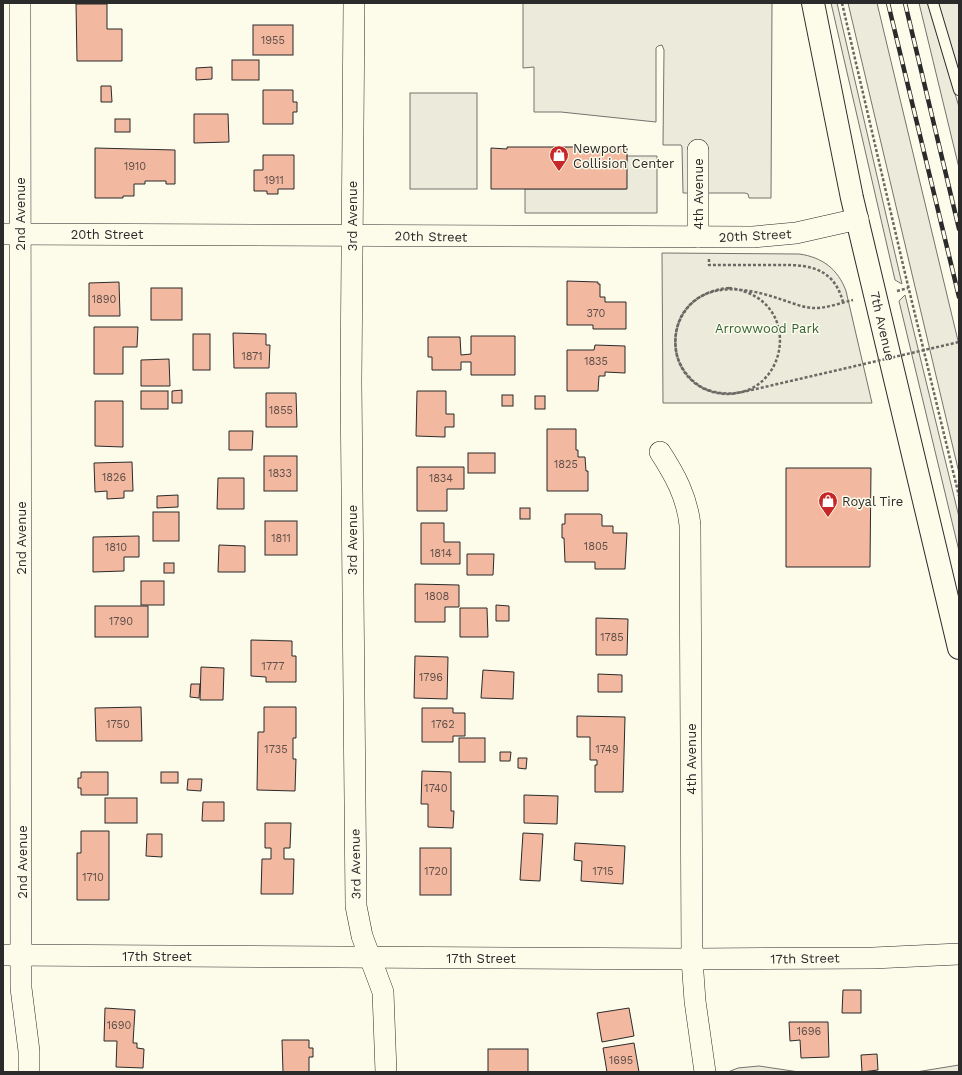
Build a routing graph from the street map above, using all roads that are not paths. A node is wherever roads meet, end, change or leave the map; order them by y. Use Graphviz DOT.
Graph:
graph roads {
  1 [pos="20,3"];
  2 [pos="354,3"];
  3 [pos="813,3"];
  4 [pos="933,3"];
  5 [pos="959,90"];
  6 [pos="698,150"];
  7 [pos="858,219"];
  8 [pos="12,234"];
  9 [pos="352,235"];
  10 [pos="698,237"];
  11 [pos="660,452"];
  12 [pos="959,648"];
  13 [pos="959,954"];
  14 [pos="12,955"];
  15 [pos="370,957"];
  16 [pos="692,959"];
  17 [pos="29,1072"];
  18 [pos="386,1072"];
  19 [pos="705,1072"];
  1 -- 8 [label="street, 2nd Avenue"];
  2 -- 9 [label="street, 3rd Avenue"];
  3 -- 7 [label="street, 7th Avenue"];
  4 -- 5 [label="lane"];
  6 -- 10 [label="street, 4th Avenue"];
  7 -- 10 [label="street, 20th Street"];
  7 -- 12 [label="street, 7th Avenue"];
  8 -- 9 [label="street, 20th Street"];
  8 -- 14 [label="street, 2nd Avenue"];
  9 -- 10 [label="street, 20th Street"];
  9 -- 15 [label="street, 3rd Avenue"];
  11 -- 16 [label="street, 4th Avenue"];
  13 -- 16 [label="street, 17th Street"];
  14 -- 15 [label="street, 17th Street"];
  14 -- 17 [label="street, 2nd Avenue"];
  15 -- 16 [label="street, 17th Street"];
  15 -- 18 [label="street, 3rd Avenue"];
  16 -- 19 [label="street, 4th Avenue"];
}
